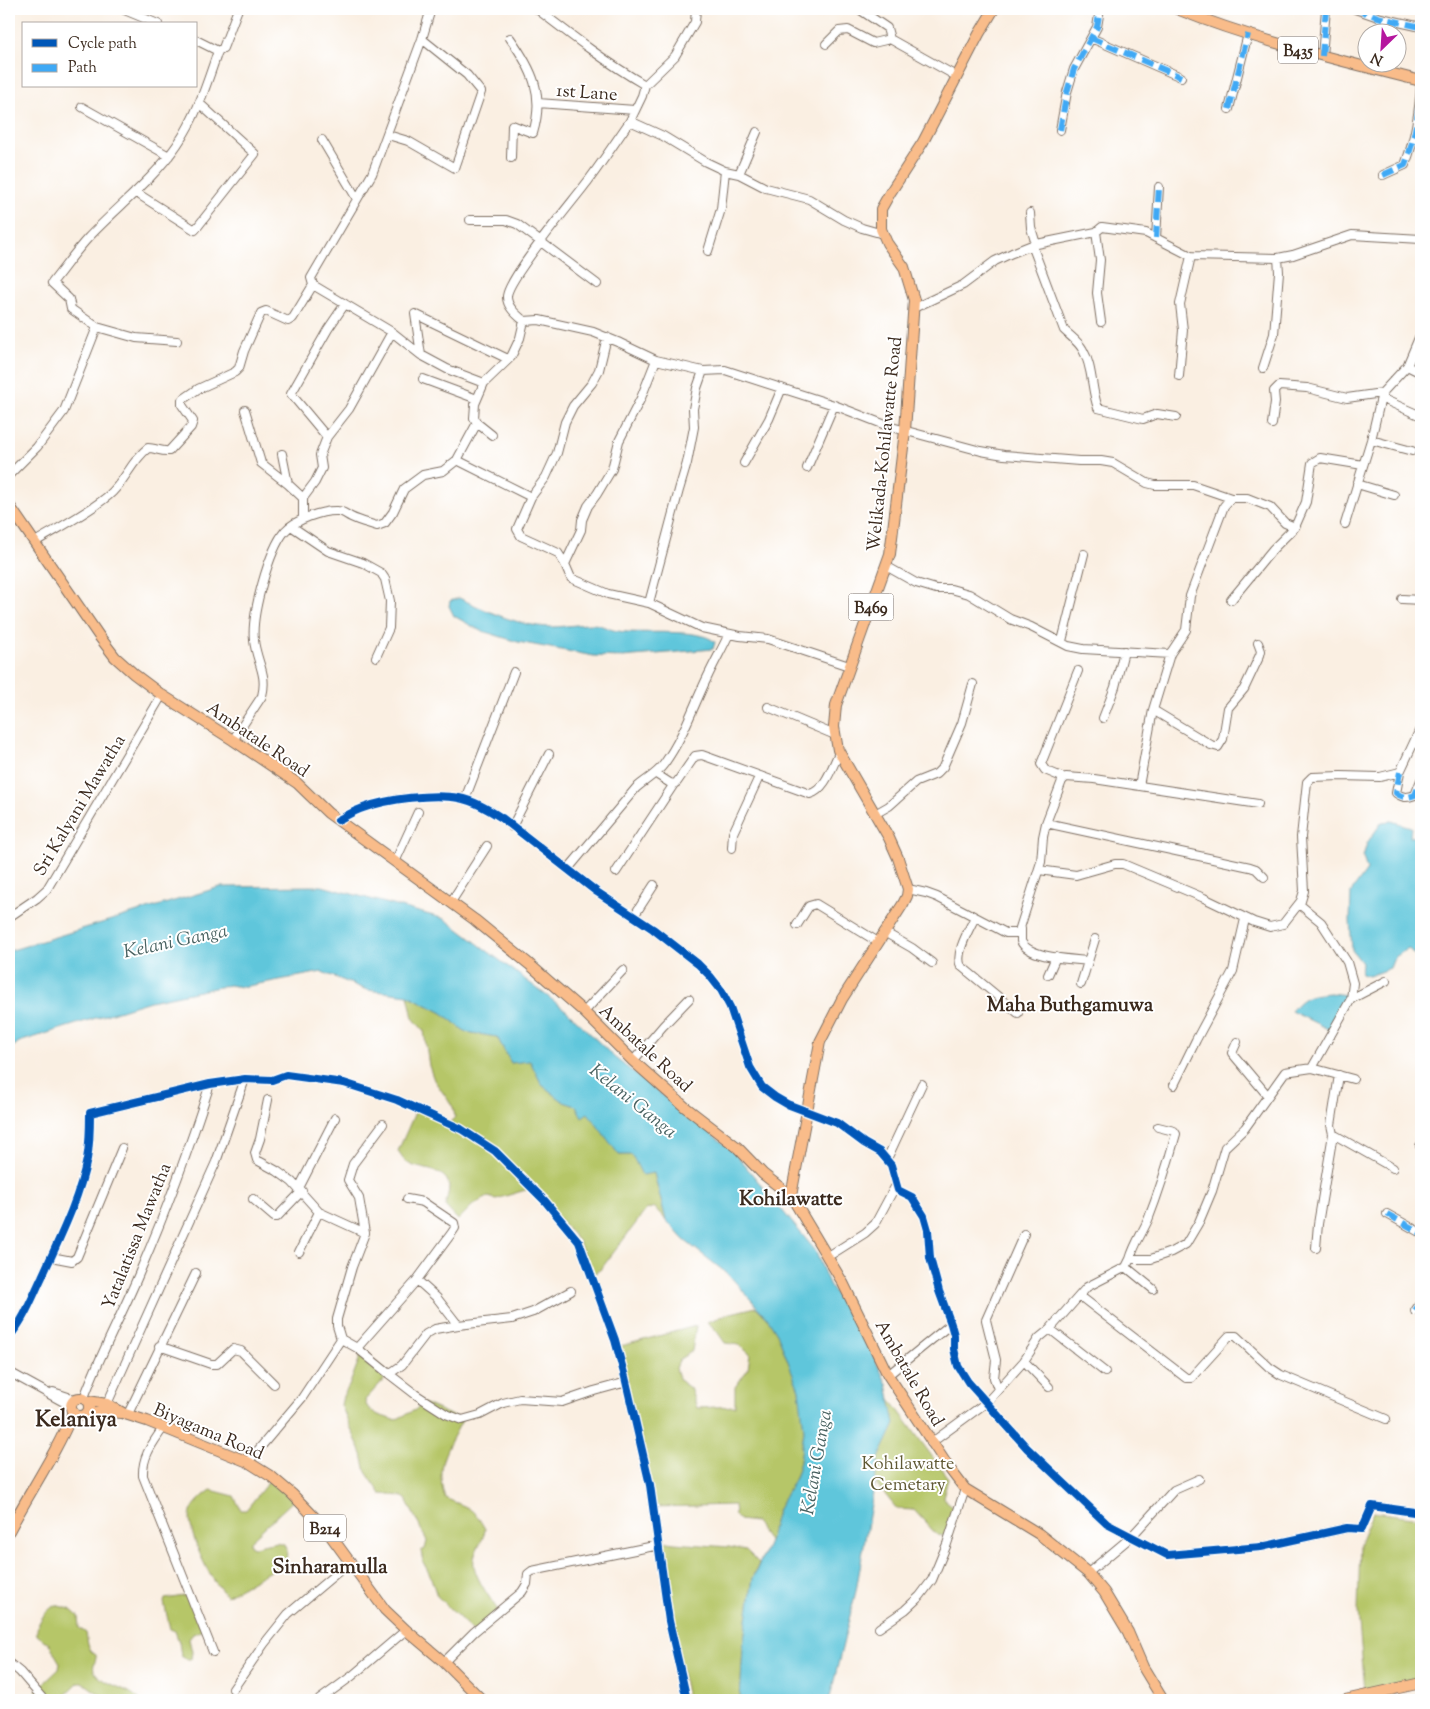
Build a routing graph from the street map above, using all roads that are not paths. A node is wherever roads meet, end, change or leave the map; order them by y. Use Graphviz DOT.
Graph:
graph roads {
  1 [pos="122,9"];
  2 [pos="238,9"];
  3 [pos="432,9"];
  4 [pos="538,9"];
  5 [pos="696,9"];
  6 [pos="859,9"];
  7 [pos="994,9"];
  8 [pos="1100,9"];
  9 [pos="1177,9"];
  10 [pos="1326,9"];
  11 [pos="1355,9"];
  12 [pos="153,22"];
  13 [pos="1421,27"];
  14 [pos="1248,34"];
  15 [pos="510,38"];
  16 [pos="1091,38"];
  17 [pos="422,39"];
  18 [pos="890,39"];
  19 [pos="198,41"];
  20 [pos="826,44"];
  21 [pos="218,51"];
  22 [pos="1322,56"];
  23 [pos="956,76"];
  24 [pos="1181,77"];
  25 [pos="1421,81"];
  26 [pos="645,85"];
  27 [pos="199,103"];
  28 [pos="538,103"];
  29 [pos="82,107"];
  30 [pos="1229,109"];
  31 [pos="635,110"];
  32 [pos="630,121"];
  33 [pos="1060,130"];
  34 [pos="757,132"];
  35 [pos="388,136"];
  36 [pos="322,140"];
  37 [pos="169,156"];
  38 [pos="511,158"];
  39 [pos="725,172"];
  40 [pos="739,174"];
  41 [pos="1383,176"];
  42 [pos="1159,187"];
  43 [pos="135,192"];
  44 [pos="357,200"];
  45 [pos="1030,213"];
  46 [pos="470,220"];
  47 [pos="1096,232"];
  48 [pos="883,234"];
  49 [pos="1156,238"];
  50 [pos="1421,240"];
  51 [pos="541,241"];
  52 [pos="1034,245"];
  53 [pos="708,251"];
  54 [pos="1191,256"];
  55 [pos="1278,258"];
  56 [pos="597,284"];
  57 [pos="313,285"];
  58 [pos="345,304"];
  59 [pos="914,308"];
  60 [pos="524,321"];
  61 [pos="1101,322"];
  62 [pos="97,327"];
  63 [pos="392,332"];
  64 [pos="1421,333"];
  65 [pos="607,337"];
  66 [pos="177,341"];
  67 [pos="421,355"];
  68 [pos="508,359"];
  69 [pos="656,360"];
  70 [pos="1407,366"];
  71 [pos="1263,368"];
  72 [pos="703,371"];
  73 [pos="1421,373"];
  74 [pos="1179,376"];
  75 [pos="423,379"];
  76 [pos="484,383"];
  77 [pos="782,388"];
  78 [pos="1382,393"];
  79 [pos="477,399"];
  80 [pos="834,405"];
  81 [pos="245,410"];
  82 [pos="1421,416"];
  83 [pos="1176,417"];
  84 [pos="477,423"];
  85 [pos="1272,424"];
  86 [pos="905,431"];
  87 [pos="492,435"];
  88 [pos="327,437"];
  89 [pos="1371,440"];
  90 [pos="1412,451"];
  91 [pos="282,454"];
  92 [pos="457,460"];
  93 [pos="744,463"];
  94 [pos="1363,465"];
  95 [pos="808,468"];
  96 [pos="9,475"];
  97 [pos="288,484"];
  98 [pos="1357,484"];
  99 [pos="1394,495"];
  100 [pos="531,497"];
  101 [pos="303,498"];
  102 [pos="1230,498"];
  103 [pos="9,505"];
  104 [pos="303,519"];
  105 [pos="1345,524"];
  106 [pos="291,526"];
  107 [pos="1295,527"];
  108 [pos="35,542"];
  109 [pos="1084,554"];
  110 [pos="565,564"];
  111 [pos="886,566"];
  112 [pos="1402,599"];
  113 [pos="1231,600"];
  114 [pos="1421,600"];
  115 [pos="649,603"];
  116 [pos="729,634"];
  117 [pos="1062,641"];
  118 [pos="1258,643"];
  119 [pos="1124,651"];
  120 [pos="1170,654"];
  121 [pos="376,657"];
  122 [pos="849,666"];
  123 [pos="1078,670"];
  124 [pos="514,672"];
  125 [pos="974,684"];
  126 [pos="162,695"];
  127 [pos="768,707"];
  128 [pos="1153,710"];
  129 [pos="1103,718"];
  130 [pos="1421,727"];
  131 [pos="835,735"];
  132 [pos="233,740"];
  133 [pos="839,753"];
  134 [pos="549,754"];
  135 [pos="1400,772"];
  136 [pos="656,774"];
  137 [pos="759,777"];
  138 [pos="1064,778"];
  139 [pos="1421,780"];
  140 [pos="674,784"];
  141 [pos="1139,786"];
  142 [pos="465,799"];
  143 [pos="1258,804"];
  144 [pos="418,812"];
  145 [pos="875,814"];
  146 [pos="338,820"];
  147 [pos="1046,823"];
  148 [pos="512,826"];
  149 [pos="487,846"];
  150 [pos="732,848"];
  151 [pos="395,862"];
  152 [pos="568,869"];
  153 [pos="1039,870"];
  154 [pos="616,872"];
  155 [pos="1264,878"];
  156 [pos="654,885"];
  157 [pos="908,889"];
  158 [pos="451,902"];
  159 [pos="1298,904"];
  160 [pos="634,916"];
  161 [pos="9,917"];
  162 [pos="975,917"];
  163 [pos="1245,919"];
  164 [pos="797,925"];
  165 [pos="1022,927"];
  166 [pos="884,932"];
  167 [pos="1095,939"];
  168 [pos="878,942"];
  169 [pos="1056,957"];
  170 [pos="1088,961"];
  171 [pos="932,963"];
  172 [pos="623,970"];
  173 [pos="1048,975"];
  174 [pos="1386,981"];
  175 [pos="1081,984"];
  176 [pos="689,999"];
  177 [pos="1351,999"];
  178 [pos="584,1012"];
  179 [pos="1018,1013"];
  180 [pos="1236,1042"];
  181 [pos="633,1061"];
  182 [pos="1312,1068"];
  183 [pos="1340,1075"];
  184 [pos="1353,1079"];
  185 [pos="245,1080"];
  186 [pos="210,1084"];
  187 [pos="922,1084"];
  188 [pos="1174,1085"];
  189 [pos="1268,1096"];
  190 [pos="268,1100"];
  191 [pos="808,1111"];
  192 [pos="335,1118"];
  193 [pos="383,1124"];
  194 [pos="1158,1127"];
  195 [pos="1333,1134"];
  196 [pos="122,1148"];
  197 [pos="887,1160"];
  198 [pos="1393,1168"];
  199 [pos="896,1185"];
  200 [pos="300,1190"];
  201 [pos="790,1196"];
  202 [pos="253,1199"];
  203 [pos="407,1199"];
  204 [pos="319,1212"];
  205 [pos="1387,1214"];
  206 [pos="365,1233"];
  207 [pos="1421,1233"];
  208 [pos="1024,1234"];
  209 [pos="1316,1248"];
  210 [pos="298,1252"];
  211 [pos="51,1257"];
  212 [pos="827,1257"];
  213 [pos="1128,1263"];
  214 [pos="196,1273"];
  215 [pos="416,1280"];
  216 [pos="1152,1289"];
  217 [pos="571,1291"];
  218 [pos="1080,1296"];
  219 [pos="1421,1302"];
  220 [pos="1415,1311"];
  221 [pos="951,1324"];
  222 [pos="458,1325"];
  223 [pos="1050,1329"];
  224 [pos="9,1337"];
  225 [pos="341,1339"];
  226 [pos="159,1346"];
  227 [pos="357,1348"];
  228 [pos="1024,1361"];
  229 [pos="9,1372"];
  230 [pos="1105,1372"];
  231 [pos="389,1374"];
  232 [pos="888,1375"];
  233 [pos="626,1382"];
  234 [pos="274,1384"];
  235 [pos="1049,1387"];
  236 [pos="998,1389"];
  237 [pos="987,1402"];
  238 [pos="107,1404"];
  239 [pos="80,1407"];
  240 [pos="126,1414"];
  241 [pos="1386,1419"];
  242 [pos="163,1428"];
  243 [pos="931,1443"];
  244 [pos="248,1462"];
  245 [pos="1199,1480"];
  246 [pos="965,1489"];
  247 [pos="1421,1513"];
  248 [pos="9,1531"];
  249 [pos="1132,1537"];
  250 [pos="658,1545"];
  251 [pos="351,1561"];
  252 [pos="1088,1573"];
  253 [pos="879,1628"];
  254 [pos="406,1630"];
  255 [pos="213,1652"];
  256 [pos="444,1662"];
  257 [pos="9,1663"];
  258 [pos="1421,1683"];
  259 [pos="233,1689"];
  260 [pos="44,1700"];
  261 [pos="319,1700"];
  262 [pos="482,1700"];
  263 [pos="687,1700"];
  264 [pos="1162,1700"];
  265 [pos="1345,1700"];
  1 -- 12 [label="street"];
  2 -- 21 [label="street"];
  3 -- 17 [label="street"];
  4 -- 26 [label="street"];
  5 -- 26 [label="street"];
  6 -- 18 [label="street"];
  7 -- 23 [label="main road, Welikada-Kohilawatte Road / B469"];
  8 -- 16 [label="street"];
  9 -- 14 [label="main road, B435"];
  10 -- 22 [label="street"];
  11 -- 13 [label="street"];
  14 -- 22 [label="main road, B435"];
  14 -- 30 [label="street"];
  15 -- 28 [label="street, 1st Lane"];
  16 -- 24 [label="street"];
  16 -- 33 [label="street"];
  17 -- 35 [label="street"];
  17 -- 44 [label="street"];
  18 -- 20 [label="street"];
  18 -- 23 [label="street"];
  19 -- 21 [label="street"];
  21 -- 27 [label="street"];
  22 -- 25 [label="main road, B435"];
  23 -- 48 [label="main road, Welikada-Kohilawatte Road / B469"];
  25 -- 41 [label="street"];
  26 -- 31 [label="street"];
  27 -- 37 [label="street"];
  27 -- 43 [label="street"];
  28 -- 31 [label="street, 1st Lane"];
  28 -- 38 [label="street, 1st Lane"];
  29 -- 37 [label="street"];
  31 -- 32 [label="street"];
  32 -- 39 [label="street"];
  32 -- 51 [label="street"];
  34 -- 40 [label="street"];
  36 -- 44 [label="street"];
  37 -- 43 [label="street"];
  39 -- 40 [label="street"];
  39 -- 53 [label="street"];
  40 -- 48 [label="street"];
  42 -- 49 [label="street"];
  43 -- 62 [label="street"];
  44 -- 57 [label="street"];
  45 -- 52 [label="street"];
  46 -- 51 [label="street"];
  47 -- 49 [label="street"];
  47 -- 52 [label="street"];
  47 -- 61 [label="street"];
  48 -- 59 [label="main road, Welikada-Kohilawatte Road / B469"];
  49 -- 54 [label="street"];
  50 -- 55 [label="street"];
  51 -- 56 [label="street"];
  51 -- 60 [label="street"];
  52 -- 59 [label="street"];
  52 -- 83 [label="street"];
  54 -- 55 [label="street"];
  54 -- 74 [label="street"];
  55 -- 71 [label="street"];
  57 -- 58 [label="street"];
  57 -- 108 [label="street"];
  58 -- 63 [label="street"];
  58 -- 88 [label="street"];
  59 -- 86 [label="main road, Welikada-Kohilawatte Road / B469"];
  60 -- 65 [label="street"];
  60 -- 68 [label="street"];
  62 -- 66 [label="street"];
  62 -- 96 [label="street"];
  63 -- 67 [label="street"];
  63 -- 88 [label="street"];
  64 -- 70 [label="street"];
  65 -- 69 [label="street"];
  65 -- 100 [label="street"];
  67 -- 68 [label="street"];
  67 -- 76 [label="street"];
  68 -- 76 [label="street"];
  69 -- 72 [label="street"];
  69 -- 110 [label="street"];
  70 -- 73 [label="street"];
  70 -- 78 [label="street"];
  72 -- 77 [label="street"];
  72 -- 115 [label="street"];
  75 -- 79 [label="street"];
  76 -- 79 [label="street"];
  77 -- 80 [label="street"];
  77 -- 93 [label="street"];
  78 -- 82 [label="street"];
  78 -- 85 [label="street"];
  78 -- 89 [label="street"];
  79 -- 84 [label="street"];
  80 -- 86 [label="street"];
  80 -- 95 [label="street"];
  81 -- 97 [label="street"];
  84 -- 87 [label="street"];
  84 -- 92 [label="street"];
  86 -- 102 [label="street"];
  86 -- 111 [label="main road, Welikada-Kohilawatte Road / B469"];
  88 -- 101 [label="street"];
  89 -- 90 [label="street"];
  89 -- 94 [label="street"];
  91 -- 97 [label="street"];
  92 -- 100 [label="street"];
  92 -- 104 [label="street"];
  94 -- 98 [label="street"];
  94 -- 107 [label="street"];
  97 -- 101 [label="street"];
  98 -- 99 [label="street"];
  98 -- 105 [label="street"];
  100 -- 110 [label="street"];
  101 -- 104 [label="street"];
  102 -- 107 [label="street"];
  102 -- 120 [label="street"];
  103 -- 108 [label="main road, Ambatale Road"];
  104 -- 106 [label="street"];
  106 -- 121 [label="street"];
  106 -- 132 [label="street"];
  107 -- 113 [label="street"];
  108 -- 126 [label="main road, Ambatale Road"];
  109 -- 117 [label="street"];
  110 -- 115 [label="street"];
  111 -- 117 [label="street"];
  111 -- 122 [label="main road, Welikada-Kohilawatte Road / B469"];
  112 -- 114 [label="street"];
  115 -- 116 [label="street"];
  116 -- 122 [label="street"];
  116 -- 136 [label="street"];
  117 -- 119 [label="street"];
  118 -- 128 [label="street"];
  119 -- 120 [label="street"];
  119 -- 129 [label="street"];
  120 -- 128 [label="street"];
  122 -- 131 [label="main road, Welikada-Kohilawatte Road / B469"];
  123 -- 138 [label="street"];
  124 -- 142 [label="street"];
  125 -- 145 [label="street"];
  126 -- 132 [label="main road, Ambatale Road"];
  126 -- 161 [label="street, Sri Kalyani Mawatha"];
  127 -- 131 [label="street"];
  128 -- 141 [label="street"];
  130 -- 135 [label="street"];
  131 -- 133 [label="main road, Welikada-Kohilawatte Road / B469"];
  132 -- 146 [label="main road, Ambatale Road"];
  133 -- 137 [label="street"];
  133 -- 145 [label="main road, Welikada-Kohilawatte Road / B469"];
  134 -- 148 [label="street"];
  135 -- 139 [label="street"];
  135 -- 159 [label="street"];
  136 -- 140 [label="street"];
  136 -- 152 [label="street"];
  137 -- 140 [label="street"];
  137 -- 150 [label="street"];
  138 -- 141 [label="street"];
  138 -- 147 [label="street"];
  140 -- 154 [label="street"];
  141 -- 143 [label="street"];
  142 -- 146 [label="street"];
  142 -- 148 [label="street"];
  144 -- 151 [label="street"];
  145 -- 157 [label="main road, Welikada-Kohilawatte Road / B469"];
  146 -- 151 [label="main road, Ambatale Road"];
  147 -- 153 [label="street"];
  147 -- 155 [label="street"];
  148 -- 152 [label="street"];
  149 -- 158 [label="street"];
  151 -- 158 [label="main road, Ambatale Road"];
  152 -- 160 [label="street"];
  153 -- 163 [label="street"];
  153 -- 165 [label="street"];
  156 -- 160 [label="street"];
  157 -- 162 [label="street"];
  157 -- 166 [label="main road"];
  158 -- 178 [label="main road, Ambatale Road"];
  159 -- 163 [label="street"];
  159 -- 177 [label="street"];
  160 -- 191 [label="street"];
  162 -- 165 [label="street"];
  162 -- 179 [label="street"];
  163 -- 188 [label="street"];
  164 -- 168 [label="street"];
  165 -- 169 [label="street"];
  166 -- 168 [label="main road"];
  166 -- 171 [label="street"];
  167 -- 170 [label="street"];
  168 -- 191 [label="main road"];
  169 -- 170 [label="street"];
  169 -- 173 [label="street"];
  170 -- 175 [label="street"];
  172 -- 178 [label="street"];
  174 -- 177 [label="street"];
  176 -- 181 [label="street"];
  177 -- 182 [label="street"];
  178 -- 181 [label="main road, Ambatale Road"];
  180 -- 189 [label="street"];
  181 -- 201 [label="main road, Ambatale Road"];
  182 -- 183 [label="street"];
  182 -- 189 [label="street"];
  183 -- 184 [label="street"];
  183 -- 195 [label="street"];
  185 -- 186 [label="street"];
  185 -- 233 [label="street"];
  185 -- 238 [label="street"];
  186 -- 211 [label="street"];
  186 -- 239 [label="street, Yatalatissa Mawatha"];
  187 -- 197 [label="street"];
  189 -- 213 [label="street"];
  190 -- 200 [label="street"];
  191 -- 197 [label="street"];
  191 -- 201 [label="main road"];
  192 -- 200 [label="street"];
  193 -- 206 [label="street"];
  194 -- 213 [label="street"];
  195 -- 198 [label="street"];
  195 -- 209 [label="street"];
  196 -- 211 [label="street"];
  197 -- 199 [label="street"];
  199 -- 212 [label="street"];
  199 -- 221 [label="street"];
  200 -- 202 [label="street"];
  200 -- 204 [label="street"];
  201 -- 212 [label="main road, Ambatale Road"];
  203 -- 215 [label="street"];
  204 -- 206 [label="street"];
  204 -- 210 [label="street"];
  205 -- 207 [label="street"];
  206 -- 225 [label="street"];
  208 -- 236 [label="street"];
  211 -- 224 [label="street"];
  212 -- 232 [label="main road, Ambatale Road"];
  213 -- 216 [label="street"];
  213 -- 218 [label="street"];
  214 -- 226 [label="street"];
  215 -- 222 [label="street"];
  215 -- 227 [label="street"];
  217 -- 222 [label="street"];
  218 -- 223 [label="street"];
  218 -- 241 [label="street"];
  219 -- 220 [label="street"];
  221 -- 232 [label="street"];
  221 -- 237 [label="street"];
  222 -- 231 [label="street"];
  223 -- 228 [label="street"];
  223 -- 230 [label="street"];
  225 -- 227 [label="street"];
  225 -- 244 [label="street"];
  226 -- 234 [label="street"];
  226 -- 240 [label="street"];
  227 -- 231 [label="street"];
  228 -- 235 [label="street"];
  228 -- 236 [label="street"];
  229 -- 239 [label="street"];
  231 -- 233 [label="street"];
  232 -- 243 [label="main road, Ambatale Road"];
  233 -- 250 [label="street"];
  236 -- 237 [label="street"];
  237 -- 243 [label="street"];
  237 -- 249 [label="street"];
  238 -- 239 [label="main road, Biyagama Road / B214"];
  238 -- 240 [label="main road, Biyagama Road / B214"];
  239 -- 240 [label="main road, Biyagama Road / B214"];
  239 -- 248 [label="main road"];
  240 -- 242 [label="main road, Biyagama Road / B214"];
  242 -- 244 [label="main road, Biyagama Road / B214"];
  242 -- 255 [label="street"];
  243 -- 246 [label="main road, Ambatale Road"];
  244 -- 251 [label="main road, Biyagama Road / B214"];
  245 -- 249 [label="street"];
  246 -- 252 [label="main road, Ambatale Road"];
  246 -- 253 [label="street"];
  247 -- 249 [label="street"];
  249 -- 252 [label="street"];
  250 -- 256 [label="street"];
  250 -- 263 [label="street"];
  251 -- 254 [label="main road, Biyagama Road / B214"];
  251 -- 259 [label="street"];
  252 -- 264 [label="main road, Ambatale Road"];
  254 -- 256 [label="main road, Biyagama Road / B214"];
  254 -- 261 [label="street"];
  256 -- 262 [label="main road, Biyagama Road / B214"];
  257 -- 260 [label="street"];
  258 -- 265 [label="main road"];
}
